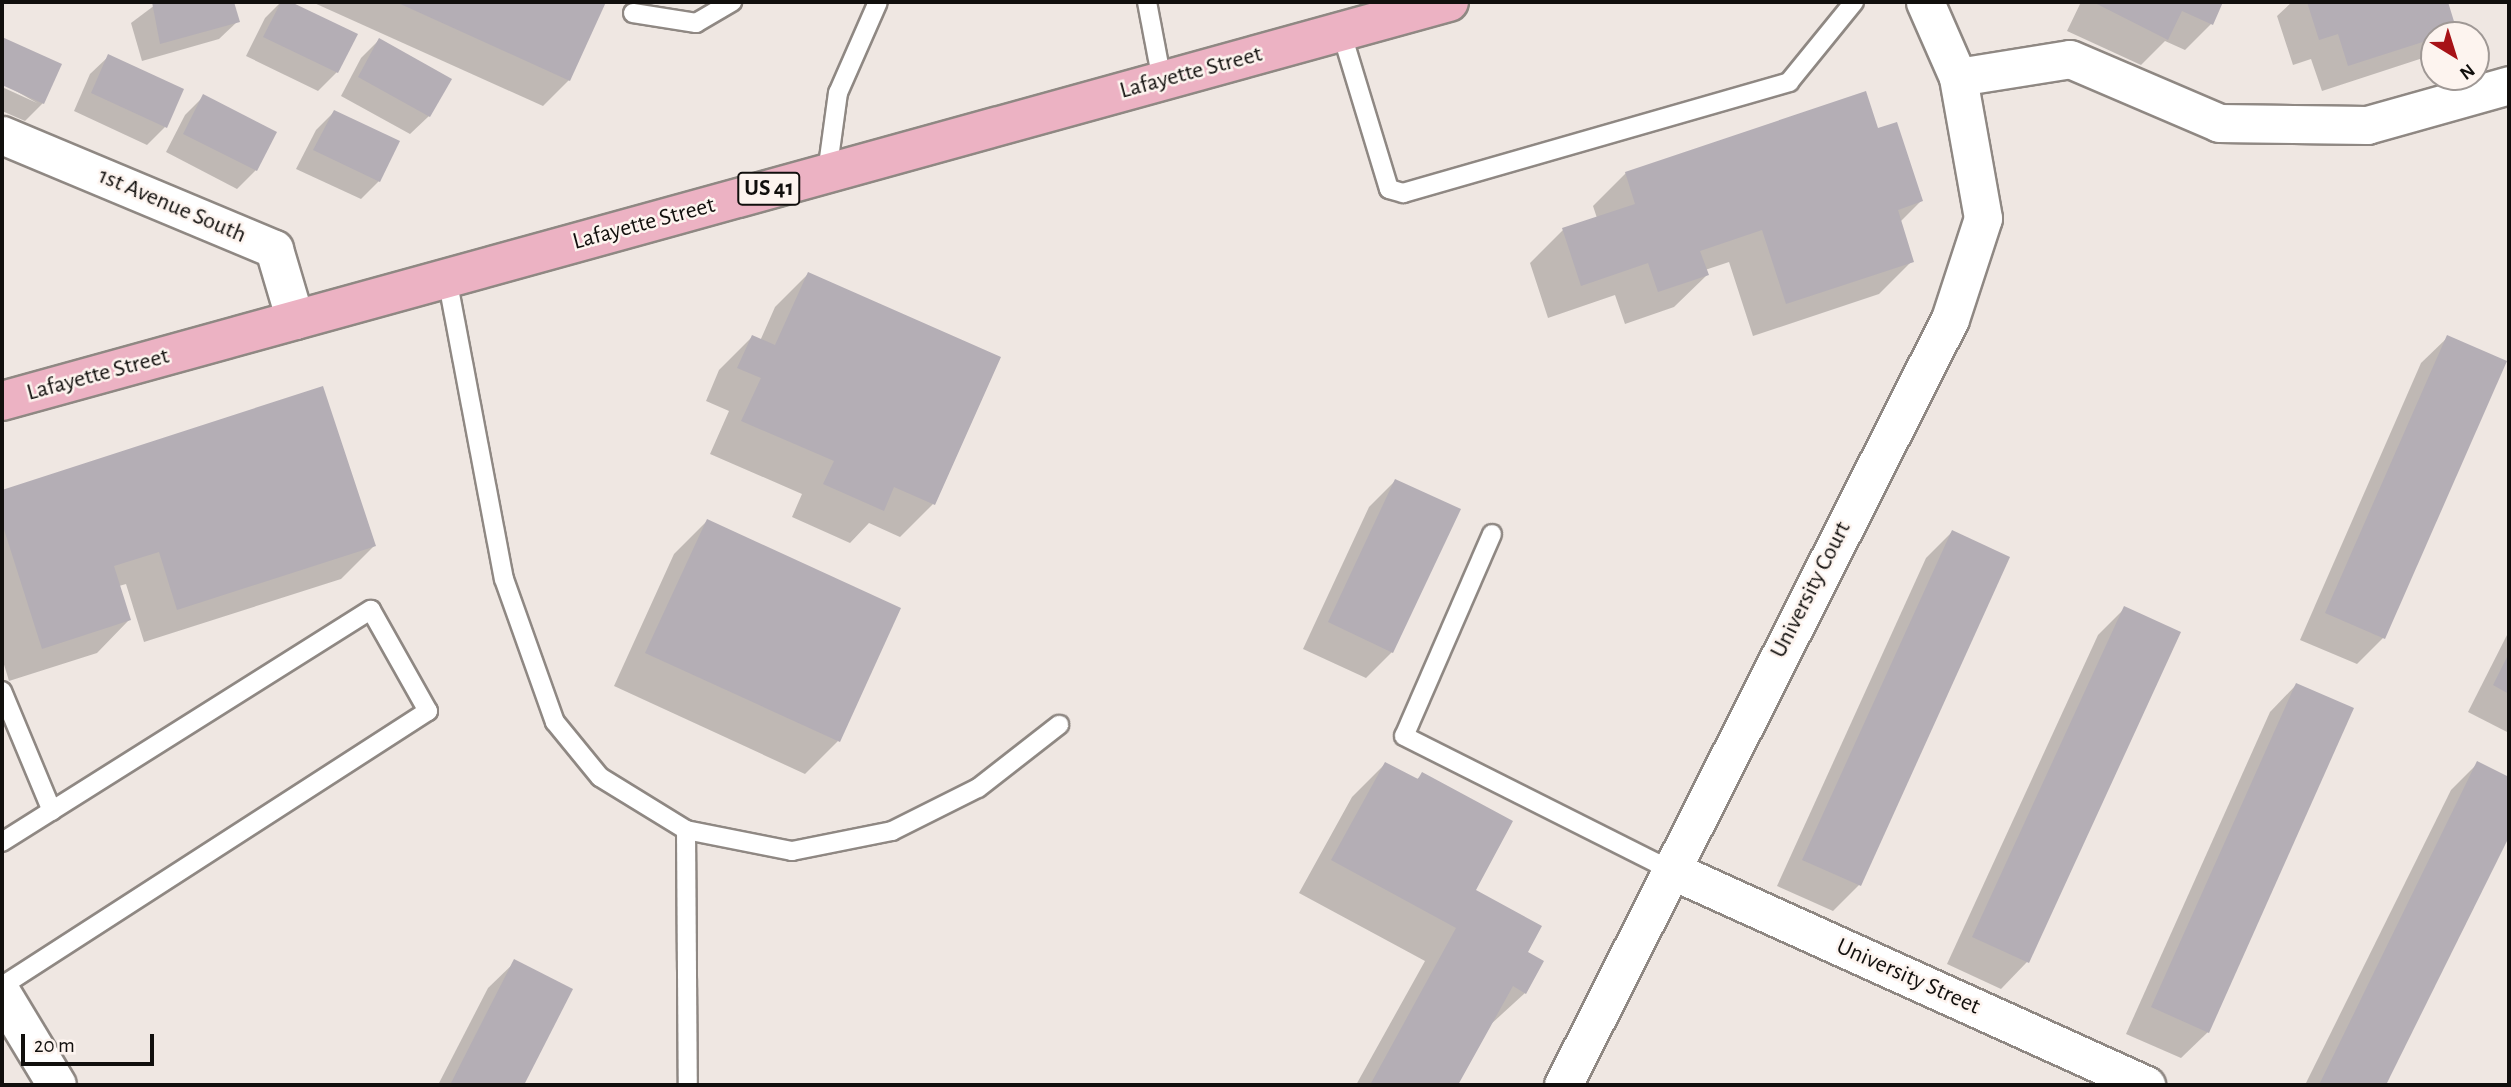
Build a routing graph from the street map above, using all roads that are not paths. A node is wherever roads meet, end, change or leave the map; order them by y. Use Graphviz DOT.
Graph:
graph roads {
  1 [pos="732,2"];
  2 [pos="878,2"];
  3 [pos="1146,2"];
  4 [pos="1449,2"];
  5 [pos="1854,2"];
  6 [pos="1925,2"];
  7 [pos="633,13"];
  8 [pos="1341,31"];
  9 [pos="1958,77"];
  10 [pos="1162,80"];
  11 [pos="2509,85"];
  12 [pos="2,135"];
  13 [pos="827,173"];
  14 [pos="447,278"];
  15 [pos="295,320"];
  16 [pos="2,401"];
  17 [pos="1492,534"];
  18 [pos="2,691"];
  19 [pos="1059,725"];
  20 [pos="52,811"];
  21 [pos="686,830"];
  22 [pos="2,842"];
  23 [pos="1669,869"];
  24 [pos="2,986"];
  25 [pos="2,994"];
  26 [pos="57,1085"];
  27 [pos="688,1085"];
  28 [pos="1563,1085"];
  29 [pos="2146,1085"];
  1 -- 7 [label="lane"];
  2 -- 13 [label="lane"];
  3 -- 10 [label="lane"];
  4 -- 8 [label="main road, Lafayette Street / US 41"];
  5 -- 8 [label="lane"];
  6 -- 9 [label="street"];
  8 -- 10 [label="main road, Lafayette Street / US 41"];
  9 -- 11 [label="street"];
  9 -- 23 [label="street, University Court"];
  10 -- 13 [label="main road, Lafayette Street / US 41"];
  12 -- 15 [label="street, 1st Avenue South"];
  13 -- 14 [label="main road, Lafayette Street / US 41"];
  14 -- 15 [label="main road, Lafayette Street / US 41"];
  14 -- 21 [label="lane"];
  15 -- 16 [label="main road, Lafayette Street / US 41"];
  17 -- 23 [label="lane"];
  18 -- 20 [label="lane"];
  19 -- 21 [label="lane"];
  20 -- 22 [label="lane"];
  20 -- 24 [label="lane"];
  21 -- 27 [label="lane"];
  23 -- 28 [label="street, University Court"];
  23 -- 29 [label="street, University Street"];
  25 -- 26 [label="street"];
}
